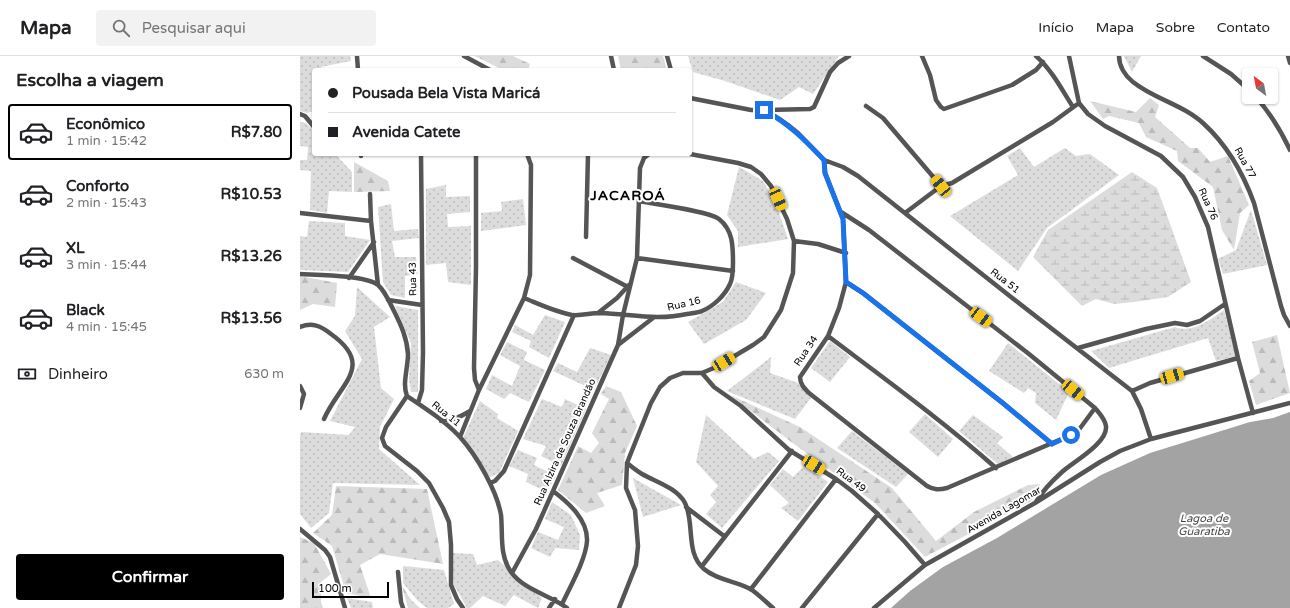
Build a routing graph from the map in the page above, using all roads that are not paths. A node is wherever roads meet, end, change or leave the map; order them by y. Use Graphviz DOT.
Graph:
graph roads {
  1 [pos="357,56"];
  2 [pos="464,56"];
  3 [pos="611,56"];
  4 [pos="667,56"];
  5 [pos="849,56"];
  6 [pos="922,56"];
  7 [pos="1036,56"];
  8 [pos="1069,56"];
  9 [pos="1120,56"];
  10 [pos="1203,56"];
  11 [pos="1288,56"];
  12 [pos="1043,62"];
  13 [pos="1290,63"];
  14 [pos="358,68"];
  15 [pos="486,68"];
  16 [pos="614,68"];
  17 [pos="670,68"];
  18 [pos="1242,83"];
  19 [pos="692,98"];
  20 [pos="1079,103"];
  21 [pos="1262,104"];
  22 [pos="866,106"];
  23 [pos="1073,107"];
  24 [pos="764,110"];
  25 [pos="300,114"];
  26 [pos="312,125"];
  27 [pos="1290,150"];
  28 [pos="692,154"];
  29 [pos="421,156"];
  30 [pos="476,156"];
  31 [pos="528,156"];
  32 [pos="588,156"];
  33 [pos="646,156"];
  34 [pos="824,160"];
  35 [pos="941,186"];
  36 [pos="370,194"];
  37 [pos="639,201"];
  38 [pos="841,212"];
  39 [pos="300,213"];
  40 [pos="905,213"];
  41 [pos="371,221"];
  42 [pos="586,237"];
  43 [pos="794,241"];
  44 [pos="374,242"];
  45 [pos="846,253"];
  46 [pos="573,258"];
  47 [pos="637,258"];
  48 [pos="733,270"];
  49 [pos="300,274"];
  50 [pos="349,278"];
  51 [pos="846,282"];
  52 [pos="632,283"];
  53 [pos="378,285"];
  54 [pos="628,287"];
  55 [pos="524,298"];
  56 [pos="388,300"];
  57 [pos="1226,304"];
  58 [pos="422,305"];
  59 [pos="598,313"];
  60 [pos="574,315"];
  61 [pos="623,315"];
  62 [pos="653,318"];
  63 [pos="1290,326"];
  64 [pos="300,327"];
  65 [pos="828,336"];
  66 [pos="618,346"];
  67 [pos="1078,348"];
  68 [pos="1238,358"];
  69 [pos="702,373"];
  70 [pos="300,386"];
  71 [pos="479,390"];
  72 [pos="1132,391"];
  73 [pos="407,396"];
  74 [pos="418,404"];
  75 [pos="1290,404"];
  76 [pos="300,408"];
  77 [pos="1095,408"];
  78 [pos="470,411"];
  79 [pos="1254,413"];
  80 [pos="324,419"];
  81 [pos="441,421"];
  82 [pos="460,437"];
  83 [pos="1151,439"];
  84 [pos="1052,444"];
  85 [pos="792,451"];
  86 [pos="627,463"];
  87 [pos="996,468"];
  88 [pos="836,479"];
  89 [pos="490,483"];
  90 [pos="554,491"];
  91 [pos="1035,503"];
  92 [pos="686,507"];
  93 [pos="878,514"];
  94 [pos="300,529"];
  95 [pos="724,536"];
  96 [pos="925,565"];
  97 [pos="702,566"];
  98 [pos="398,572"];
  99 [pos="512,573"];
  100 [pos="751,589"];
  101 [pos="555,599"];
  102 [pos="562,604"];
  103 [pos="345,608"];
  104 [pos="403,608"];
  105 [pos="463,608"];
  106 [pos="549,608"];
  107 [pos="567,608"];
  108 [pos="619,608"];
  109 [pos="773,608"];
  110 [pos="802,608"];
  111 [pos="874,608"];
  1 -- 14 [label="street"];
  2 -- 15 [label="street"];
  3 -- 16 [label="street"];
  4 -- 17 [label="street"];
  5 -- 24 [label="street"];
  6 -- 12 [label="street"];
  7 -- 12 [label="street"];
  8 -- 20 [label="street"];
  9 -- 63 [label="street, Rua 77"];
  10 -- 18 [label="street"];
  11 -- 13 [label="street"];
  12 -- 23 [label="street"];
  19 -- 24 [label="street"];
  20 -- 23 [label="street"];
  20 -- 57 [label="street, Rua 76"];
  21 -- 27 [label="street"];
  22 -- 35 [label="street"];
  23 -- 35 [label="street"];
  24 -- 34 [label="street"];
  25 -- 26 [label="street"];
  28 -- 43 [label="street"];
  29 -- 58 [label="street, Rua 43"];
  30 -- 71 [label="street"];
  31 -- 55 [label="street"];
  32 -- 42 [label="street"];
  33 -- 37 [label="street, Rua Alzira de Souza Brandão"];
  34 -- 38 [label="street, Rua 34"];
  34 -- 40 [label="street, Rua 51"];
  35 -- 40 [label="street"];
  36 -- 41 [label="street"];
  37 -- 47 [label="street, Rua Alzira de Souza Brandão"];
  37 -- 48 [label="street, Rua 16"];
  38 -- 45 [label="street, Rua 34"];
  38 -- 77 [label="street"];
  39 -- 41 [label="street"];
  40 -- 67 [label="street, Rua 51"];
  41 -- 44 [label="street"];
  43 -- 45 [label="street"];
  43 -- 69 [label="street"];
  44 -- 50 [label="street"];
  44 -- 53 [label="street"];
  45 -- 51 [label="street, Rua 34"];
  46 -- 54 [label="street"];
  47 -- 48 [label="street"];
  47 -- 52 [label="street, Rua Alzira de Souza Brandão"];
  48 -- 62 [label="street, Rua 16"];
  49 -- 50 [label="street"];
  50 -- 53 [label="street"];
  51 -- 65 [label="street, Rua 34"];
  51 -- 84 [label="street"];
  52 -- 54 [label="street"];
  52 -- 61 [label="street, Rua Alzira de Souza Brandão"];
  53 -- 56 [label="street"];
  54 -- 59 [label="street"];
  55 -- 60 [label="street"];
  55 -- 71 [label="street"];
  56 -- 58 [label="street"];
  56 -- 73 [label="street"];
  57 -- 67 [label="street"];
  57 -- 68 [label="street, Rua 76"];
  58 -- 74 [label="street, Rua 43"];
  59 -- 60 [label="street, Rua 16"];
  59 -- 61 [label="street, Rua 16"];
  60 -- 89 [label="street"];
  61 -- 62 [label="street, Rua 16"];
  61 -- 66 [label="street, Rua Alzira de Souza Brandão"];
  62 -- 66 [label="street"];
  64 -- 80 [label="street"];
  65 -- 87 [label="street"];
  65 -- 87 [label="street, Rua 34"];
  66 -- 90 [label="street, Rua Alzira de Souza Brandão"];
  67 -- 72 [label="street, Rua 51"];
  68 -- 72 [label="street"];
  68 -- 79 [label="street, Rua 76"];
  69 -- 85 [label="street, Rua 49"];
  69 -- 86 [label="street"];
  70 -- 76 [label="street"];
  71 -- 78 [label="street"];
  72 -- 83 [label="street, Rua 51"];
  73 -- 74 [label="street, Rua 11"];
  73 -- 105 [label="street"];
  74 -- 81 [label="street, Rua 11"];
  75 -- 79 [label="street, Avenida Lagomar"];
  77 -- 84 [label="street"];
  77 -- 91 [label="street"];
  78 -- 81 [label="street"];
  78 -- 82 [label="street"];
  79 -- 83 [label="street, Avenida Lagomar"];
  81 -- 82 [label="street, Rua 11"];
  82 -- 89 [label="street, Rua 11"];
  83 -- 91 [label="street, Avenida Lagomar"];
  84 -- 87 [label="street"];
  85 -- 88 [label="street, Rua 49"];
  85 -- 95 [label="street"];
  86 -- 92 [label="street"];
  86 -- 108 [label="street"];
  88 -- 93 [label="street, Rua 49"];
  88 -- 100 [label="street"];
  89 -- 99 [label="street, Rua 11"];
  90 -- 99 [label="street, Rua Alzira de Souza Brandão"];
  90 -- 102 [label="street"];
  91 -- 96 [label="street, Avenida Lagomar"];
  92 -- 95 [label="street"];
  92 -- 97 [label="street"];
  93 -- 96 [label="street, Rua 49"];
  93 -- 110 [label="street"];
  94 -- 103 [label="street"];
  95 -- 97 [label="street"];
  96 -- 111 [label="street, Avenida Lagomar"];
  97 -- 100 [label="street"];
  98 -- 104 [label="street"];
  99 -- 101 [label="street, Rua 11"];
  100 -- 109 [label="street"];
  101 -- 102 [label="street, Rua 11"];
  101 -- 106 [label="street"];
  102 -- 107 [label="street, Rua 11"];
}
